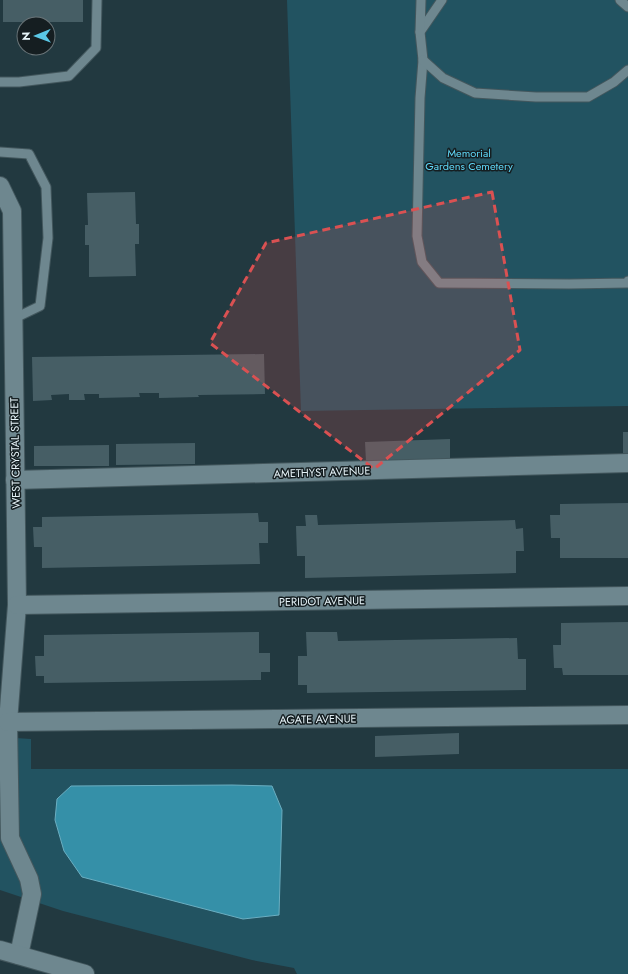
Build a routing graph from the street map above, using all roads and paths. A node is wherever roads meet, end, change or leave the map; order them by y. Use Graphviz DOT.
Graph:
graph roads {
  1 [pos="97,0"];
  2 [pos="422,0"];
  3 [pos="442,0"];
  4 [pos="620,0"];
  5 [pos="628,8"];
  6 [pos="420,32"];
  7 [pos="423,60"];
  8 [pos="628,70"];
  9 [pos="0,82"];
  10 [pos="0,152"];
  11 [pos="0,186"];
  12 [pos="628,281"];
  13 [pos="13,319"];
  14 [pos="628,464"];
  15 [pos="15,480"];
  16 [pos="628,596"];
  17 [pos="17,605"];
  18 [pos="628,715"];
  19 [pos="8,722"];
  20 [pos="0,950"];
  21 [pos="19,955"];
  22 [pos="85,974"];
  1 -- 9 [label="lane"];
  2 -- 6 [label="lane"];
  3 -- 6 [label="lane"];
  4 -- 5 [label="lane"];
  6 -- 7 [label="lane"];
  7 -- 8 [label="lane"];
  7 -- 12 [label="lane"];
  10 -- 13 [label="lane"];
  11 -- 13 [label="street, WEST CRYSTAL STREET"];
  13 -- 15 [label="street, WEST CRYSTAL STREET"];
  14 -- 15 [label="street, AMETHYST AVENUE"];
  15 -- 17 [label="street, WEST CRYSTAL STREET"];
  16 -- 17 [label="street, PERIDOT AVENUE"];
  17 -- 19 [label="street, WEST CRYSTAL STREET"];
  18 -- 19 [label="street, AGATE AVENUE"];
  19 -- 21 [label="street, WEST CRYSTAL STREET"];
  20 -- 21 [label="street"];
  21 -- 22 [label="street"];
}
